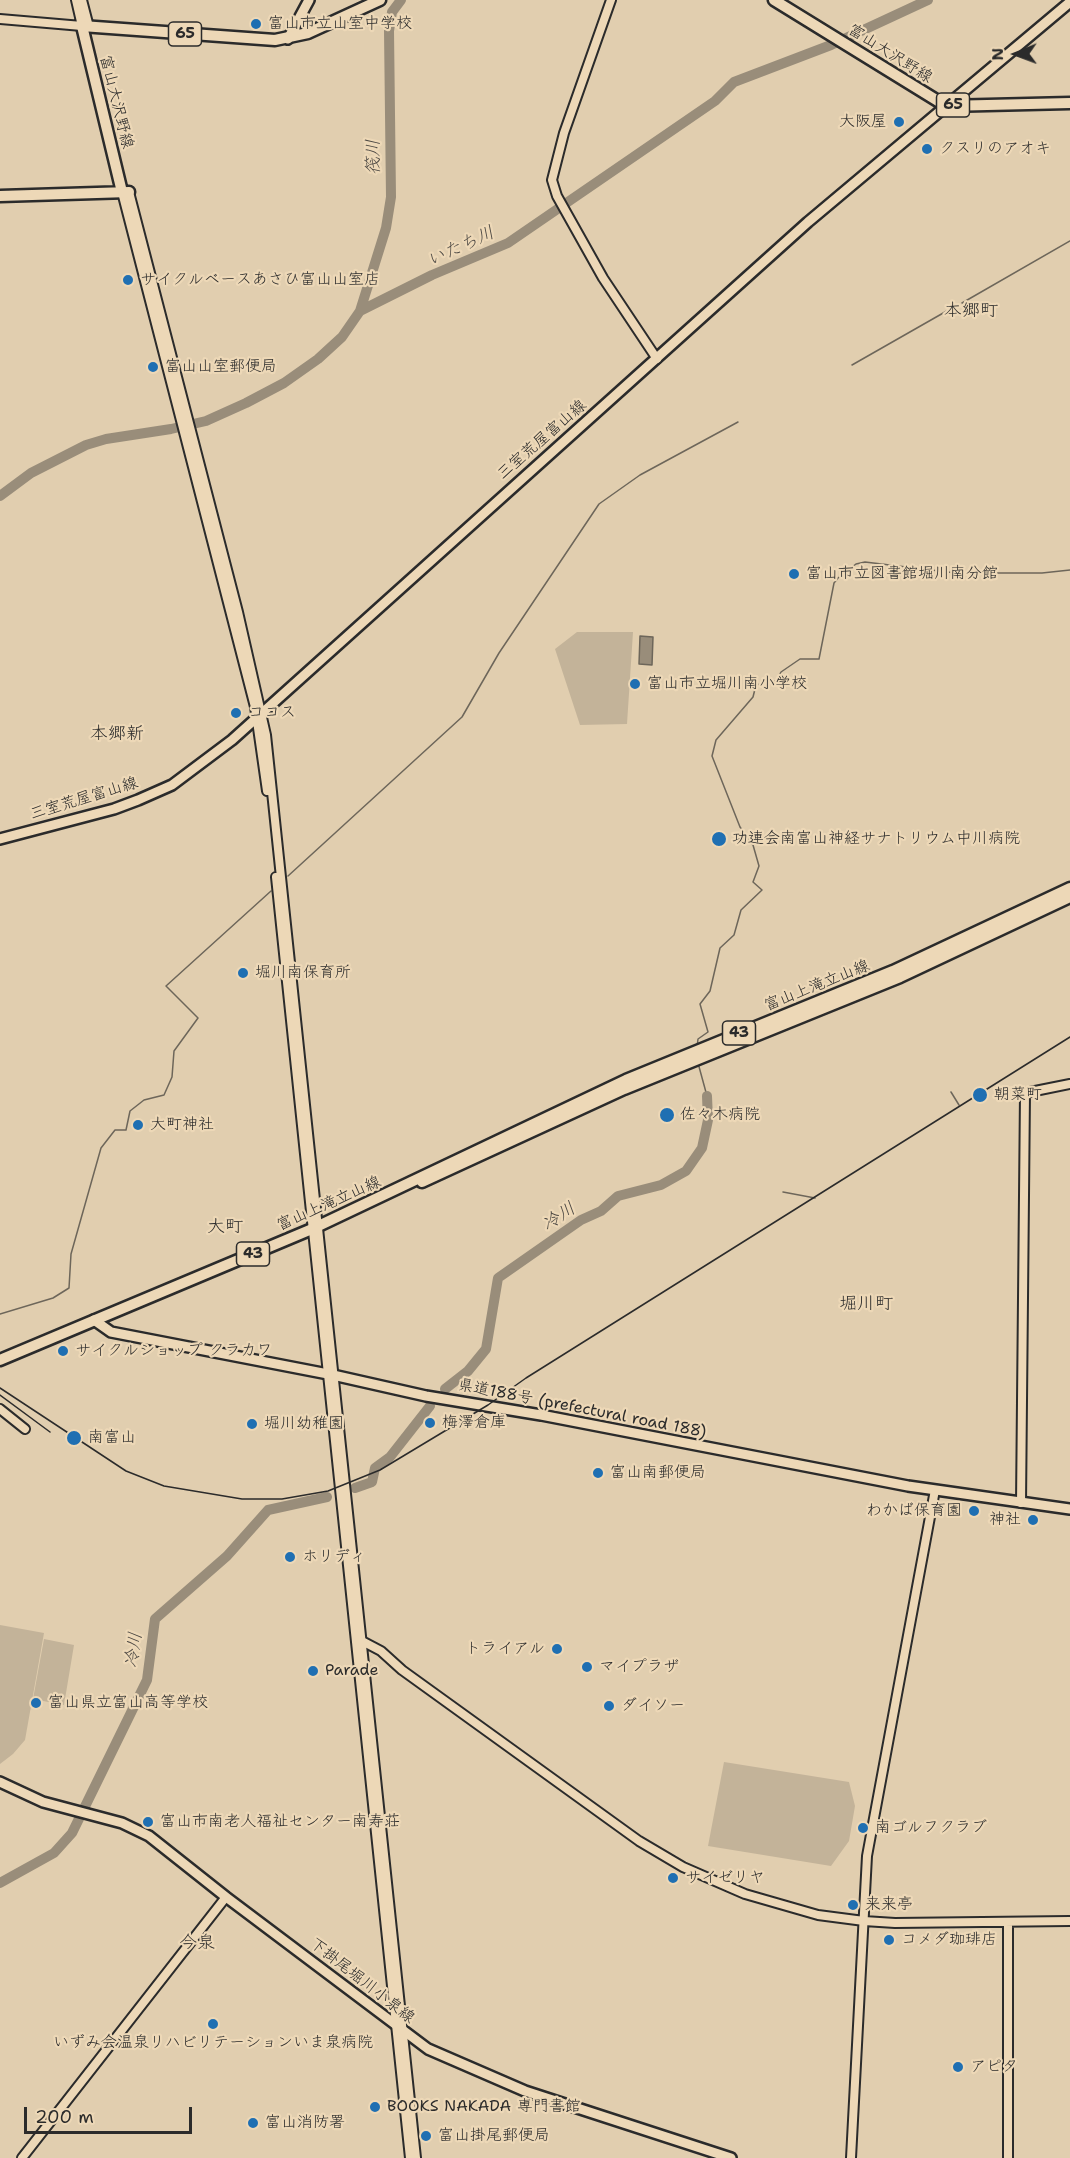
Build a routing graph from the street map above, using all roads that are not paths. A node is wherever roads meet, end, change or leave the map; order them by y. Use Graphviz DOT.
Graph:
graph roads {
  1 [pos="76,0"];
  2 [pos="82,0"];
  3 [pos="309,0"];
  4 [pos="380,0"];
  5 [pos="611,0"];
  6 [pos="774,0"];
  7 [pos="1070,2"];
  8 [pos="0,19"];
  9 [pos="86,27"];
  10 [pos="288,39"];
  11 [pos="1070,103"];
  12 [pos="946,106"];
  13 [pos="126,192"];
  14 [pos="0,196"];
  15 [pos="657,359"];
  16 [pos="260,715"];
  17 [pos="0,839"];
  18 [pos="1070,888"];
  19 [pos="1070,897"];
  20 [pos="1070,1084"];
  21 [pos="410,1184"];
  22 [pos="315,1227"];
  23 [pos="94,1320"];
  24 [pos="0,1360"];
  25 [pos="330,1374"];
  26 [pos="0,1409"];
  27 [pos="25,1429"];
  28 [pos="935,1490"];
  29 [pos="1021,1503"];
  30 [pos="1070,1509"];
  31 [pos="362,1641"];
  32 [pos="0,1782"];
  33 [pos="226,1897"];
  34 [pos="864,1921"];
  35 [pos="1070,1921"];
  36 [pos="1008,1922"];
  37 [pos="397,2027"];
  38 [pos="22,2158"];
  39 [pos="410,2158"];
  40 [pos="416,2158"];
  41 [pos="730,2158"];
  42 [pos="851,2158"];
  43 [pos="1008,2158"];
  1 -- 9 [label="street"];
  2 -- 9 [label="street"];
  3 -- 10 [label="main road"];
  4 -- 10 [label="main road, 富山大沢野線 / 65"];
  5 -- 15 [label="street"];
  6 -- 12 [label="main road, 富山大沢野線 / 65"];
  7 -- 12 [label="main road, 三室荒屋富山線"];
  8 -- 9 [label="street"];
  9 -- 10 [label="main road, 富山大沢野線 / 65"];
  9 -- 13 [label="main road, 富山大沢野線"];
  11 -- 12 [label="main road, 65"];
  12 -- 15 [label="main road, 三室荒屋富山線"];
  13 -- 14 [label="main road"];
  13 -- 16 [label="street"];
  15 -- 16 [label="main road, 三室荒屋富山線"];
  16 -- 17 [label="main road, 三室荒屋富山線"];
  16 -- 22 [label="street"];
  18 -- 21 [label="main road, 富山上滝立山線 / 43"];
  19 -- 21 [label="main road, 富山上滝立山線 / 43"];
  20 -- 29 [label="street"];
  21 -- 22 [label="main road, 富山上滝立山線 / 43"];
  22 -- 23 [label="main road, 富山上滝立山線 / 43"];
  22 -- 25 [label="street"];
  23 -- 24 [label="main road, 43"];
  23 -- 25 [label="main road, 県道188号 (prefectural road 188)"];
  25 -- 28 [label="main road, 県道188号 (prefectural road 188)"];
  25 -- 31 [label="street"];
  25 -- 37 [label="street"];
  26 -- 27 [label="street"];
  28 -- 29 [label="main road, 県道188号 (prefectural road 188)"];
  28 -- 34 [label="street"];
  29 -- 30 [label="main road, 県道188号 (prefectural road 188)"];
  31 -- 34 [label="street"];
  31 -- 37 [label="street"];
  32 -- 33 [label="main road, 下掛尾堀川小泉線"];
  33 -- 37 [label="main road, 下掛尾堀川小泉線"];
  33 -- 38 [label="street"];
  34 -- 36 [label="street"];
  34 -- 42 [label="street"];
  35 -- 36 [label="street"];
  36 -- 43 [label="street"];
  37 -- 39 [label="street"];
  37 -- 40 [label="street"];
  37 -- 41 [label="main road, 下掛尾堀川小泉線"];
}
